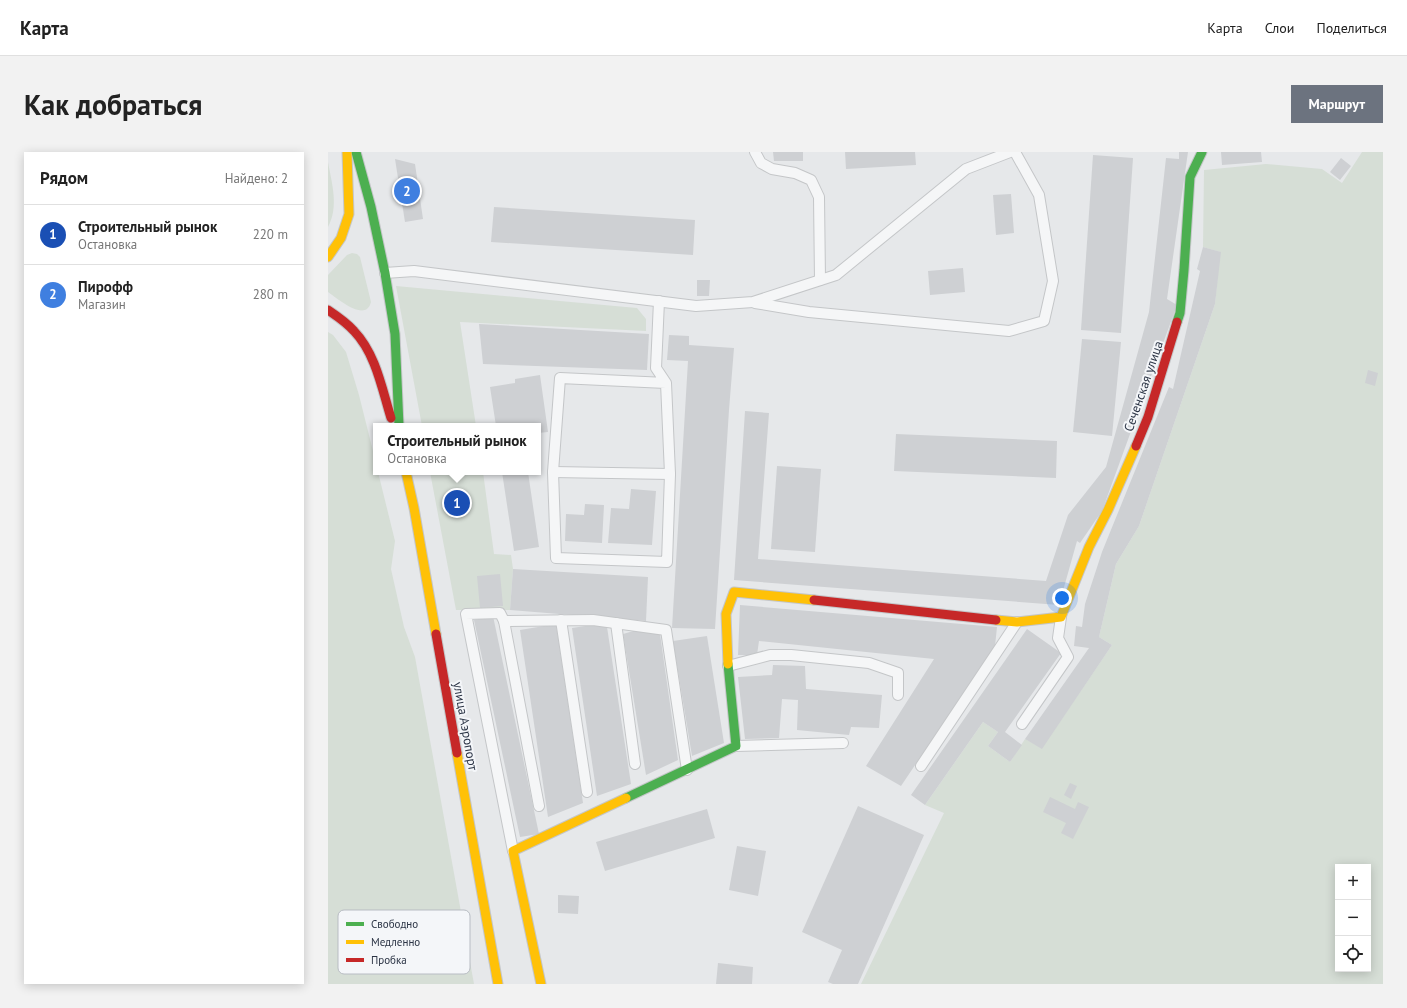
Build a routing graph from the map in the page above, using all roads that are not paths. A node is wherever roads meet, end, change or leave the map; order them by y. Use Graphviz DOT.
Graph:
graph roads {
  1 [pos="347,152"];
  2 [pos="356,152"];
  3 [pos="755,152"];
  4 [pos="1010,152"];
  5 [pos="1015,152"];
  6 [pos="1202,152"];
  7 [pos="328,257"];
  8 [pos="385,273"];
  9 [pos="820,280"];
  10 [pos="659,301"];
  11 [pos="753,302"];
  12 [pos="328,310"];
  13 [pos="666,383"];
  14 [pos="393,423"];
  15 [pos="399,423"];
  16 [pos="552,472"];
  17 [pos="670,474"];
  18 [pos="407,475"];
  19 [pos="1062,617"];
  20 [pos="561,620"];
  21 [pos="504,622"];
  22 [pos="1016,622"];
  23 [pos="616,623"];
  24 [pos="728,666"];
  25 [pos="898,695"];
  26 [pos="1022,724"];
  27 [pos="843,743"];
  28 [pos="736,746"];
  29 [pos="635,764"];
  30 [pos="921,766"];
  31 [pos="687,770"];
  32 [pos="587,792"];
  33 [pos="539,806"];
  34 [pos="513,851"];
  35 [pos="498,984"];
  36 [pos="541,984"];
  1 -- 7 [label="street"];
  2 -- 8 [label="street"];
  3 -- 9 [label="lane"];
  4 -- 9 [label="lane"];
  5 -- 11 [label="lane"];
  6 -- 19 [label="street, Сеченская улица"];
  8 -- 10 [label="lane"];
  8 -- 15 [label="street"];
  9 -- 11 [label="lane"];
  10 -- 11 [label="lane"];
  10 -- 13 [label="lane"];
  12 -- 14 [label="street"];
  13 -- 16 [label="lane"];
  13 -- 17 [label="lane"];
  16 -- 17 [label="lane"];
  16 -- 17 [label="lane"];
  18 -- 35 [label="street, улица Аэропорт"];
  19 -- 22 [label="street"];
  19 -- 26 [label="lane"];
  20 -- 21 [label="lane"];
  20 -- 23 [label="lane"];
  20 -- 32 [label="lane"];
  21 -- 33 [label="lane"];
  21 -- 34 [label="lane"];
  22 -- 24 [label="street"];
  22 -- 30 [label="lane"];
  23 -- 29 [label="lane"];
  23 -- 31 [label="lane"];
  24 -- 25 [label="lane"];
  24 -- 28 [label="street"];
  27 -- 28 [label="lane"];
  28 -- 31 [label="street"];
  31 -- 34 [label="street"];
  34 -- 36 [label="street"];
}
